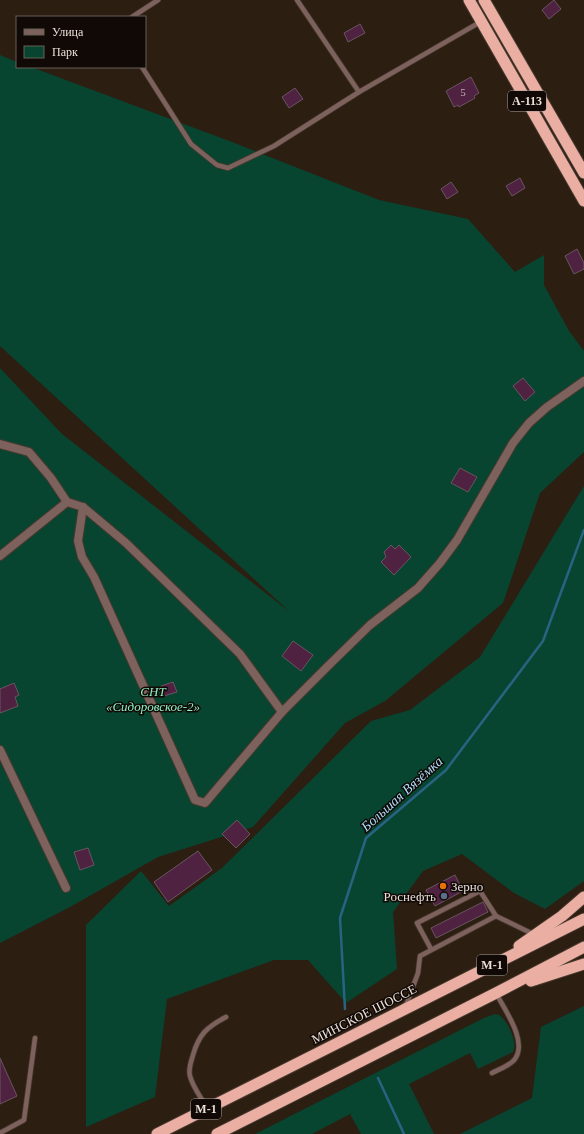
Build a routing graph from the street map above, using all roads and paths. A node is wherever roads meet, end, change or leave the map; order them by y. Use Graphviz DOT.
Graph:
graph roads {
  1 [pos="158,0"];
  2 [pos="297,0"];
  3 [pos="469,0"];
  4 [pos="484,0"];
  5 [pos="134,16"];
  6 [pos="482,21"];
  7 [pos="143,68"];
  8 [pos="359,92"];
  9 [pos="584,173"];
  10 [pos="584,202"];
  11 [pos="584,381"];
  12 [pos="0,444"];
  13 [pos="67,502"];
  14 [pos="83,507"];
  15 [pos="0,556"];
  16 [pos="282,712"];
  17 [pos="0,750"];
  18 [pos="66,888"];
  19 [pos="584,897"];
  20 [pos="496,916"];
  21 [pos="584,919"];
  22 [pos="534,935"];
  23 [pos="584,947"];
  24 [pos="431,950"];
  25 [pos="584,964"];
  26 [pos="491,965"];
  27 [pos="499,992"];
  28 [pos="400,1011"];
  29 [pos="226,1017"];
  30 [pos="35,1038"];
  31 [pos="492,1073"];
  32 [pos="208,1109"];
  33 [pos="0,1133"];
  34 [pos="220,1133"];
  35 [pos="157,1134"];
  1 -- 5 [label="lane"];
  2 -- 8 [label="lane"];
  3 -- 6 [label="highway, А-113"];
  4 -- 9 [label="highway, А-113"];
  6 -- 8 [label="lane"];
  6 -- 10 [label="highway, А-113"];
  7 -- 8 [label="lane"];
  11 -- 16 [label="street"];
  12 -- 13 [label="street"];
  13 -- 14 [label="street"];
  13 -- 15 [label="street"];
  14 -- 16 [label="street"];
  14 -- 16 [label="street"];
  17 -- 18 [label="street"];
  19 -- 22 [label="highway"];
  20 -- 22 [label="lane"];
  20 -- 24 [label="lane"];
  20 -- 24 [label="lane"];
  21 -- 26 [label="highway, МИНСКОЕ ШОССЕ / М-1"];
  22 -- 26 [label="highway"];
  23 -- 27 [label="highway, М-1"];
  24 -- 28 [label="lane"];
  25 -- 27 [label="highway"];
  26 -- 28 [label="highway, МИНСКОЕ ШОССЕ / М-1"];
  27 -- 31 [label="lane"];
  27 -- 34 [label="highway, М-1"];
  28 -- 32 [label="highway, МИНСКОЕ ШОССЕ / М-1"];
  29 -- 32 [label="lane"];
  30 -- 33 [label="lane"];
  32 -- 35 [label="highway, МИНСКОЕ ШОССЕ / М-1"];
}
